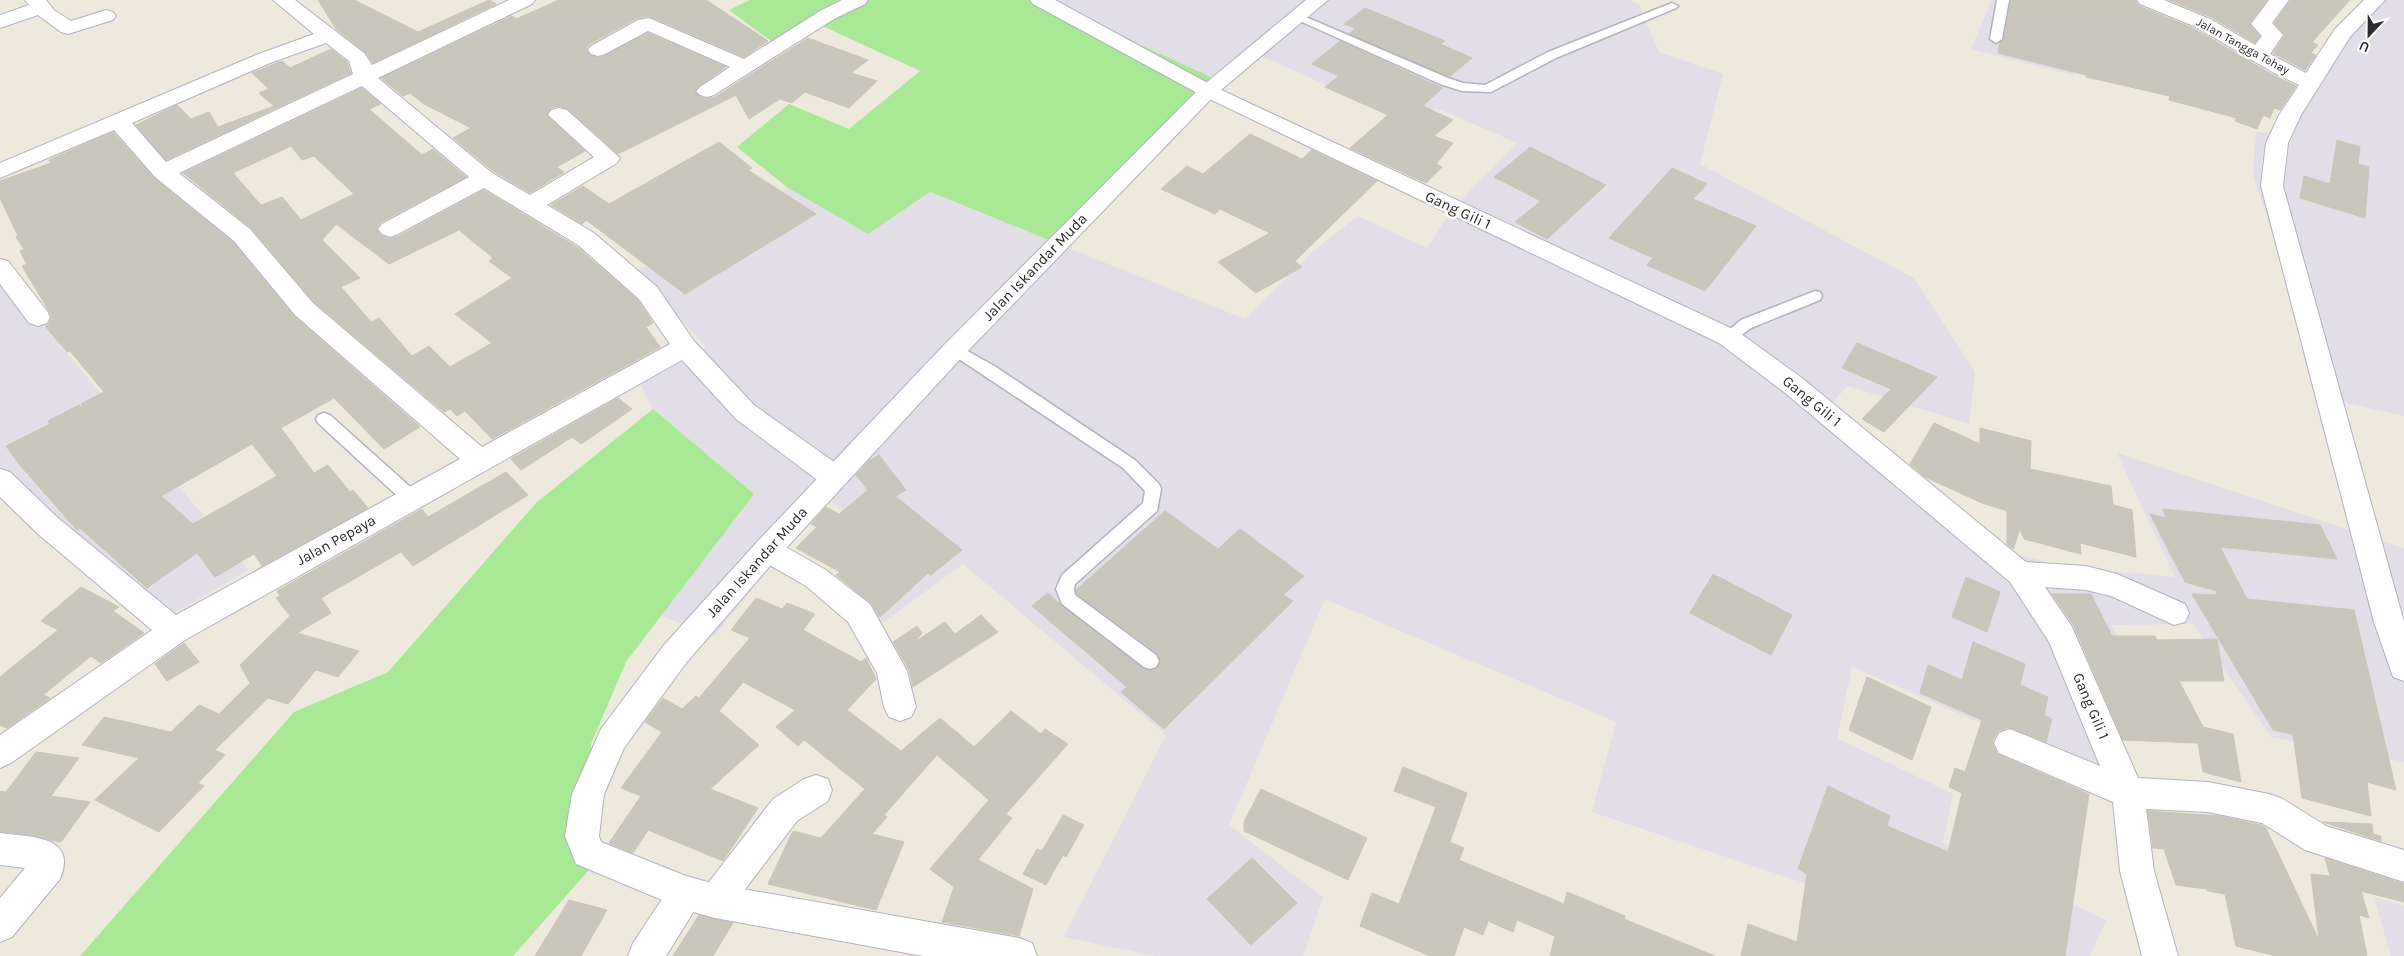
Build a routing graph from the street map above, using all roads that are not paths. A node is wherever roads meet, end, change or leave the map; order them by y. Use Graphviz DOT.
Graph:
graph roads {
  1 [pos="283,0"];
  2 [pos="525,0"];
  3 [pos="858,0"];
  4 [pos="1040,0"];
  5 [pos="1318,0"];
  6 [pos="2003,0"];
  7 [pos="2147,0"];
  8 [pos="2279,0"];
  9 [pos="2375,0"];
  10 [pos="38,4"];
  11 [pos="1672,6"];
  12 [pos="106,16"];
  13 [pos="1297,17"];
  14 [pos="0,22"];
  15 [pos="329,35"];
  16 [pos="1996,39"];
  17 [pos="598,50"];
  18 [pos="2258,55"];
  19 [pos="746,67"];
  20 [pos="364,77"];
  21 [pos="2310,82"];
  22 [pos="1208,91"];
  23 [pos="707,92"];
  24 [pos="559,115"];
  25 [pos="118,121"];
  26 [pos="0,171"];
  27 [pos="163,172"];
  28 [pos="484,178"];
  29 [pos="529,206"];
  30 [pos="390,229"];
  31 [pos="4,280"];
  32 [pos="1815,296"];
  33 [pos="38,317"];
  34 [pos="1728,337"];
  35 [pos="685,347"];
  36 [pos="955,349"];
  37 [pos="324,419"];
  38 [pos="479,460"];
  39 [pos="834,477"];
  40 [pos="0,480"];
  41 [pos="412,498"];
  42 [pos="767,550"];
  43 [pos="2020,574"];
  44 [pos="2174,613"];
  45 [pos="174,631"];
  46 [pos="1150,661"];
  47 [pos="2404,668"];
  48 [pos="900,707"];
  49 [pos="2010,743"];
  50 [pos="0,753"];
  51 [pos="816,790"];
  52 [pos="2128,793"];
  53 [pos="0,849"];
  54 [pos="2404,866"];
  55 [pos="700,897"];
  56 [pos="0,926"];
  57 [pos="646,956"];
  58 [pos="1019,956"];
  59 [pos="2160,956"];
  1 -- 15 [label="street"];
  2 -- 20 [label="street"];
  3 -- 19 [label="street"];
  4 -- 22 [label="street, Gang Gili 1"];
  5 -- 13 [label="street, Jalan Iskandar Muda"];
  6 -- 16 [label="lane"];
  7 -- 18 [label="street, Jalan Tangga Tehay"];
  8 -- 18 [label="street"];
  9 -- 21 [label="street"];
  10 -- 12 [label="street"];
  10 -- 14 [label="street"];
  11 -- 13 [label="lane"];
  13 -- 22 [label="street, Jalan Iskandar Muda"];
  15 -- 20 [label="street"];
  15 -- 25 [label="street"];
  17 -- 19 [label="street"];
  18 -- 21 [label="street, Jalan Tangga Tehay"];
  19 -- 23 [label="street"];
  20 -- 27 [label="street"];
  20 -- 28 [label="street"];
  21 -- 47 [label="street"];
  22 -- 34 [label="street, Gang Gili 1"];
  22 -- 36 [label="street, Jalan Iskandar Muda"];
  24 -- 29 [label="street"];
  25 -- 26 [label="street"];
  25 -- 27 [label="street"];
  27 -- 38 [label="street"];
  28 -- 29 [label="street"];
  28 -- 30 [label="street"];
  29 -- 35 [label="street"];
  31 -- 33 [label="street"];
  32 -- 34 [label="lane"];
  34 -- 43 [label="street, Gang Gili 1"];
  35 -- 38 [label="street, Jalan Pepaya"];
  35 -- 39 [label="street"];
  36 -- 39 [label="street, Jalan Iskandar Muda"];
  36 -- 46 [label="lane"];
  37 -- 41 [label="lane"];
  38 -- 41 [label="street, Jalan Pepaya"];
  39 -- 42 [label="street, Jalan Iskandar Muda"];
  40 -- 45 [label="street"];
  41 -- 45 [label="street, Jalan Pepaya"];
  42 -- 48 [label="street"];
  42 -- 55 [label="street, Jalan Iskandar Muda"];
  43 -- 44 [label="street"];
  43 -- 52 [label="street, Gang Gili 1"];
  45 -- 50 [label="street, Jalan Pepaya"];
  49 -- 52 [label="street"];
  51 -- 55 [label="street"];
  52 -- 54 [label="street"];
  52 -- 59 [label="street, Gang Gili 1"];
  53 -- 56 [label="street"];
  55 -- 57 [label="street"];
  55 -- 58 [label="street, Jalan Iskandar Muda"];
}
